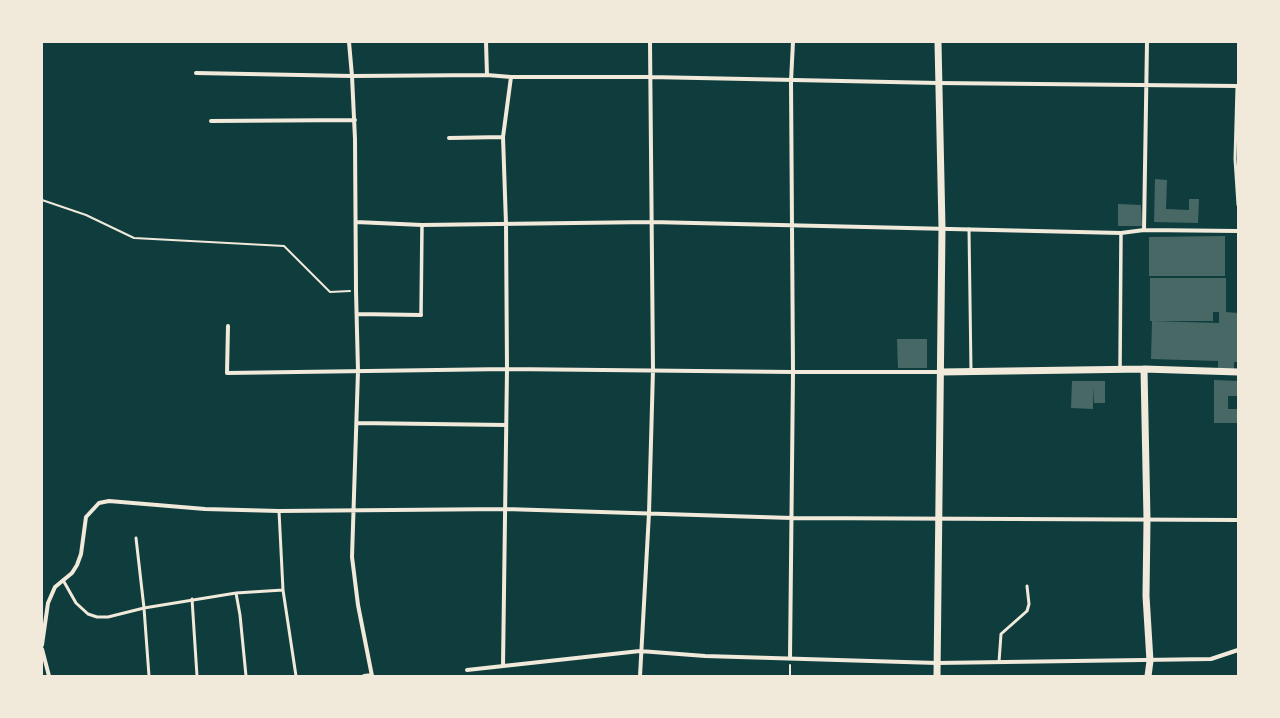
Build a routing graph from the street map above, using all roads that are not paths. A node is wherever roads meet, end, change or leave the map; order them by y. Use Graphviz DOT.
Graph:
graph roads {
  1 [pos="349,42"];
  2 [pos="486,42"];
  3 [pos="650,42"];
  4 [pos="793,42"];
  5 [pos="938,42"];
  6 [pos="1147,42"];
  7 [pos="196,73"];
  8 [pos="487,75"];
  9 [pos="352,76"];
  10 [pos="511,77"];
  11 [pos="650,77"];
  12 [pos="791,81"];
  13 [pos="938,83"];
  14 [pos="1146,85"];
  15 [pos="1238,86"];
  16 [pos="354,120"];
  17 [pos="211,121"];
  18 [pos="504,137"];
  19 [pos="449,138"];
  20 [pos="1238,206"];
  21 [pos="356,222"];
  22 [pos="651,222"];
  23 [pos="506,224"];
  24 [pos="422,225"];
  25 [pos="791,226"];
  26 [pos="942,228"];
  27 [pos="969,229"];
  28 [pos="1144,230"];
  29 [pos="1238,230"];
  30 [pos="1121,233"];
  31 [pos="357,314"];
  32 [pos="421,315"];
  33 [pos="228,326"];
  34 [pos="507,369"];
  35 [pos="1144,369"];
  36 [pos="653,370"];
  37 [pos="1120,370"];
  38 [pos="358,371"];
  39 [pos="793,372"];
  40 [pos="941,372"];
  41 [pos="1238,372"];
  42 [pos="971,373"];
  43 [pos="357,423"];
  44 [pos="506,425"];
  45 [pos="504,509"];
  46 [pos="354,510"];
  47 [pos="279,511"];
  48 [pos="649,514"];
  49 [pos="792,518"];
  50 [pos="938,519"];
  51 [pos="1147,520"];
  52 [pos="1238,520"];
  53 [pos="136,538"];
  54 [pos="63,580"];
  55 [pos="1027,586"];
  56 [pos="283,590"];
  57 [pos="236,593"];
  58 [pos="192,599"];
  59 [pos="144,608"];
  60 [pos="42,644"];
  61 [pos="42,649"];
  62 [pos="1238,650"];
  63 [pos="640,651"];
  64 [pos="790,658"];
  65 [pos="1150,661"];
  66 [pos="1000,662"];
  67 [pos="937,663"];
  68 [pos="503,666"];
  69 [pos="467,670"];
  70 [pos="49,676"];
  71 [pos="149,676"];
  72 [pos="197,676"];
  73 [pos="246,676"];
  74 [pos="296,676"];
  75 [pos="364,676"];
  76 [pos="372,676"];
  77 [pos="640,676"];
  78 [pos="937,676"];
  79 [pos="1148,676"];
  1 -- 9 [label="street"];
  2 -- 8 [label="street"];
  3 -- 11 [label="street"];
  4 -- 12 [label="street"];
  5 -- 13 [label="street"];
  6 -- 14 [label="street"];
  7 -- 9 [label="street"];
  8 -- 9 [label="street"];
  8 -- 10 [label="street"];
  9 -- 16 [label="street"];
  10 -- 11 [label="street"];
  10 -- 18 [label="street"];
  11 -- 12 [label="street"];
  11 -- 22 [label="street"];
  12 -- 13 [label="street"];
  12 -- 25 [label="street"];
  13 -- 14 [label="street"];
  13 -- 26 [label="street"];
  14 -- 15 [label="street"];
  14 -- 28 [label="street"];
  15 -- 20 [label="lane"];
  16 -- 17 [label="street"];
  16 -- 21 [label="street"];
  18 -- 19 [label="street"];
  18 -- 23 [label="street"];
  21 -- 24 [label="street"];
  21 -- 31 [label="street"];
  22 -- 23 [label="street"];
  22 -- 25 [label="street"];
  22 -- 36 [label="street"];
  23 -- 24 [label="street"];
  23 -- 34 [label="street"];
  24 -- 32 [label="street"];
  25 -- 26 [label="street"];
  25 -- 39 [label="street"];
  26 -- 27 [label="street"];
  26 -- 40 [label="street"];
  27 -- 30 [label="street"];
  27 -- 42 [label="lane"];
  28 -- 29 [label="street"];
  28 -- 30 [label="street"];
  30 -- 37 [label="street"];
  31 -- 32 [label="street"];
  31 -- 38 [label="street"];
  33 -- 38 [label="street"];
  34 -- 36 [label="street"];
  34 -- 38 [label="street"];
  34 -- 44 [label="street"];
  35 -- 37 [label="street"];
  35 -- 41 [label="street"];
  35 -- 51 [label="street"];
  36 -- 39 [label="street"];
  36 -- 48 [label="street"];
  37 -- 42 [label="street"];
  38 -- 43 [label="street"];
  39 -- 40 [label="street"];
  39 -- 49 [label="street"];
  40 -- 42 [label="street"];
  40 -- 50 [label="street"];
  43 -- 44 [label="street"];
  43 -- 46 [label="street"];
  44 -- 45 [label="street"];
  45 -- 46 [label="street"];
  45 -- 48 [label="street"];
  45 -- 68 [label="street"];
  46 -- 47 [label="street"];
  46 -- 76 [label="street"];
  47 -- 54 [label="street"];
  47 -- 56 [label="lane"];
  48 -- 49 [label="street"];
  48 -- 63 [label="street"];
  49 -- 50 [label="street"];
  49 -- 64 [label="street"];
  50 -- 51 [label="street"];
  50 -- 67 [label="street"];
  51 -- 52 [label="street"];
  51 -- 65 [label="street"];
  53 -- 59 [label="lane"];
  54 -- 59 [label="lane"];
  54 -- 60 [label="street"];
  55 -- 66 [label="lane"];
  56 -- 57 [label="lane"];
  56 -- 74 [label="lane"];
  57 -- 58 [label="lane"];
  57 -- 73 [label="lane"];
  58 -- 59 [label="lane"];
  58 -- 72 [label="lane"];
  59 -- 71 [label="lane"];
  61 -- 70 [label="street"];
  62 -- 65 [label="street"];
  63 -- 64 [label="street"];
  63 -- 68 [label="street"];
  63 -- 77 [label="street"];
  64 -- 67 [label="street"];
  65 -- 66 [label="street"];
  65 -- 79 [label="street"];
  66 -- 67 [label="street"];
  67 -- 78 [label="street"];
  68 -- 69 [label="street"];
  75 -- 76 [label="street"];
}
